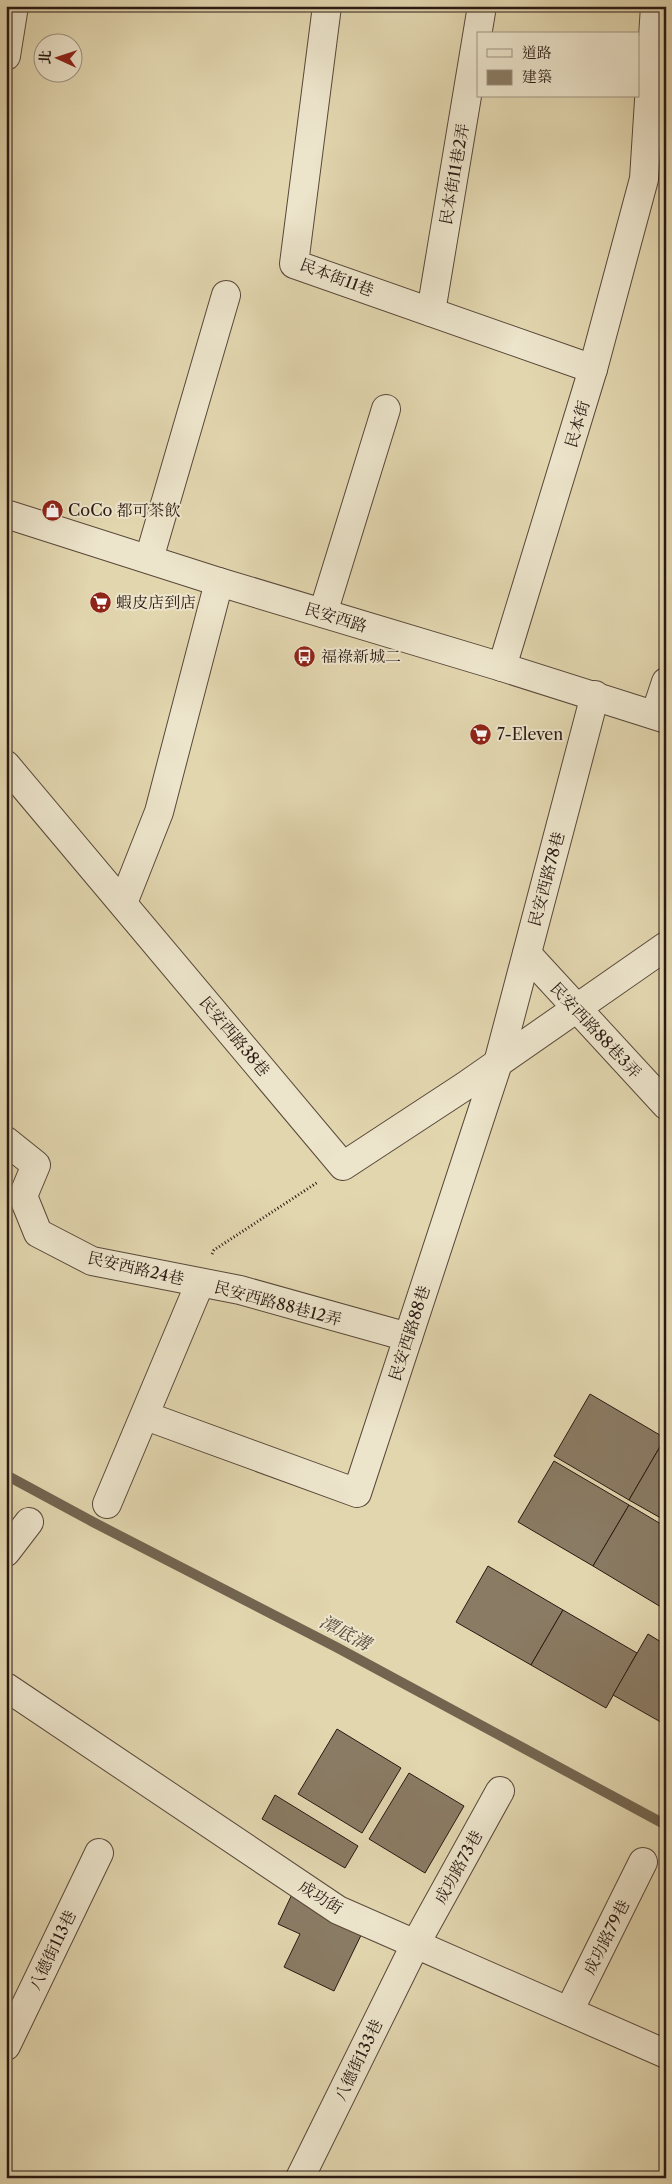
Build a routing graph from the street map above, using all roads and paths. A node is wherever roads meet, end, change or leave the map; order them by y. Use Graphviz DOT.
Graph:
graph roads {
  1 [pos="14,6"];
  2 [pos="327,6"];
  3 [pos="482,6"];
  4 [pos="655,6"];
  5 [pos="478,32"];
  6 [pos="477,36"];
  7 [pos="6,56"];
  8 [pos="655,180"];
  9 [pos="226,295"];
  10 [pos="431,312"];
  11 [pos="593,369"];
  12 [pos="386,409"];
  13 [pos="6,514"];
  14 [pos="149,559"];
  15 [pos="219,582"];
  16 [pos="322,613"];
  17 [pos="502,667"];
  18 [pos="666,682"];
  19 [pos="595,696"];
  20 [pos="660,717"];
  21 [pos="6,765"];
  22 [pos="123,903"];
  23 [pos="666,946"];
  24 [pos="527,954"];
  25 [pos="576,1008"];
  26 [pos="498,1063"];
  27 [pos="666,1105"];
  28 [pos="6,1141"];
  29 [pos="343,1166"];
  30 [pos="200,1283"];
  31 [pos="408,1338"];
  32 [pos="146,1416"];
  33 [pos="107,1504"];
  34 [pos="29,1522"];
  35 [pos="6,1552"];
  36 [pos="6,1687"];
  37 [pos="500,1791"];
  38 [pos="99,1853"];
  39 [pos="643,1862"];
  40 [pos="416,1943"];
  41 [pos="569,2011"];
  42 [pos="6,2046"];
  43 [pos="666,2054"];
  44 [pos="300,2178"];
  1 -- 7 [label="street"];
  2 -- 10 [label="street, 民本街11巷"];
  3 -- 5 [label="street, 民本街11巷2弄"];
  4 -- 8 [label="street, 民本街"];
  6 -- 10 [label="street, 民本街11巷2弄"];
  8 -- 11 [label="street, 民本街"];
  9 -- 14 [label="street"];
  10 -- 11 [label="street, 民本街11巷"];
  11 -- 17 [label="street, 民本街"];
  12 -- 16 [label="street"];
  13 -- 14 [label="street, 民安西路"];
  14 -- 15 [label="street, 民安西路"];
  15 -- 16 [label="street, 民安西路"];
  15 -- 22 [label="street"];
  16 -- 17 [label="street, 民安西路"];
  17 -- 19 [label="street, 民安西路"];
  18 -- 20 [label="street"];
  19 -- 20 [label="street, 民安西路"];
  19 -- 24 [label="street, 民安西路78巷"];
  21 -- 22 [label="street, 民安西路38巷"];
  22 -- 29 [label="street, 民安西路38巷"];
  23 -- 25 [label="street"];
  24 -- 25 [label="street, 民安西路88巷3弄"];
  24 -- 26 [label="street, 民安西路78巷"];
  25 -- 26 [label="street"];
  25 -- 27 [label="street, 民安西路88巷3弄"];
  26 -- 29 [label="street"];
  26 -- 31 [label="street, 民安西路88巷"];
  28 -- 30 [label="street, 民安西路24巷"];
  29 -- 30 [label="path"];
  30 -- 31 [label="street, 民安西路88巷12弄"];
  30 -- 32 [label="street, 民安西路88巷12弄"];
  31 -- 32 [label="street, 民安西路88巷"];
  32 -- 33 [label="street"];
  34 -- 35 [label="street"];
  36 -- 40 [label="street, 成功街"];
  37 -- 40 [label="street, 成功路73巷"];
  38 -- 42 [label="street, 八德街113巷"];
  39 -- 41 [label="street, 成功路79巷"];
  40 -- 41 [label="street, 成功街"];
  40 -- 44 [label="street, 八德街133巷"];
  41 -- 43 [label="street, 成功街"];
}
